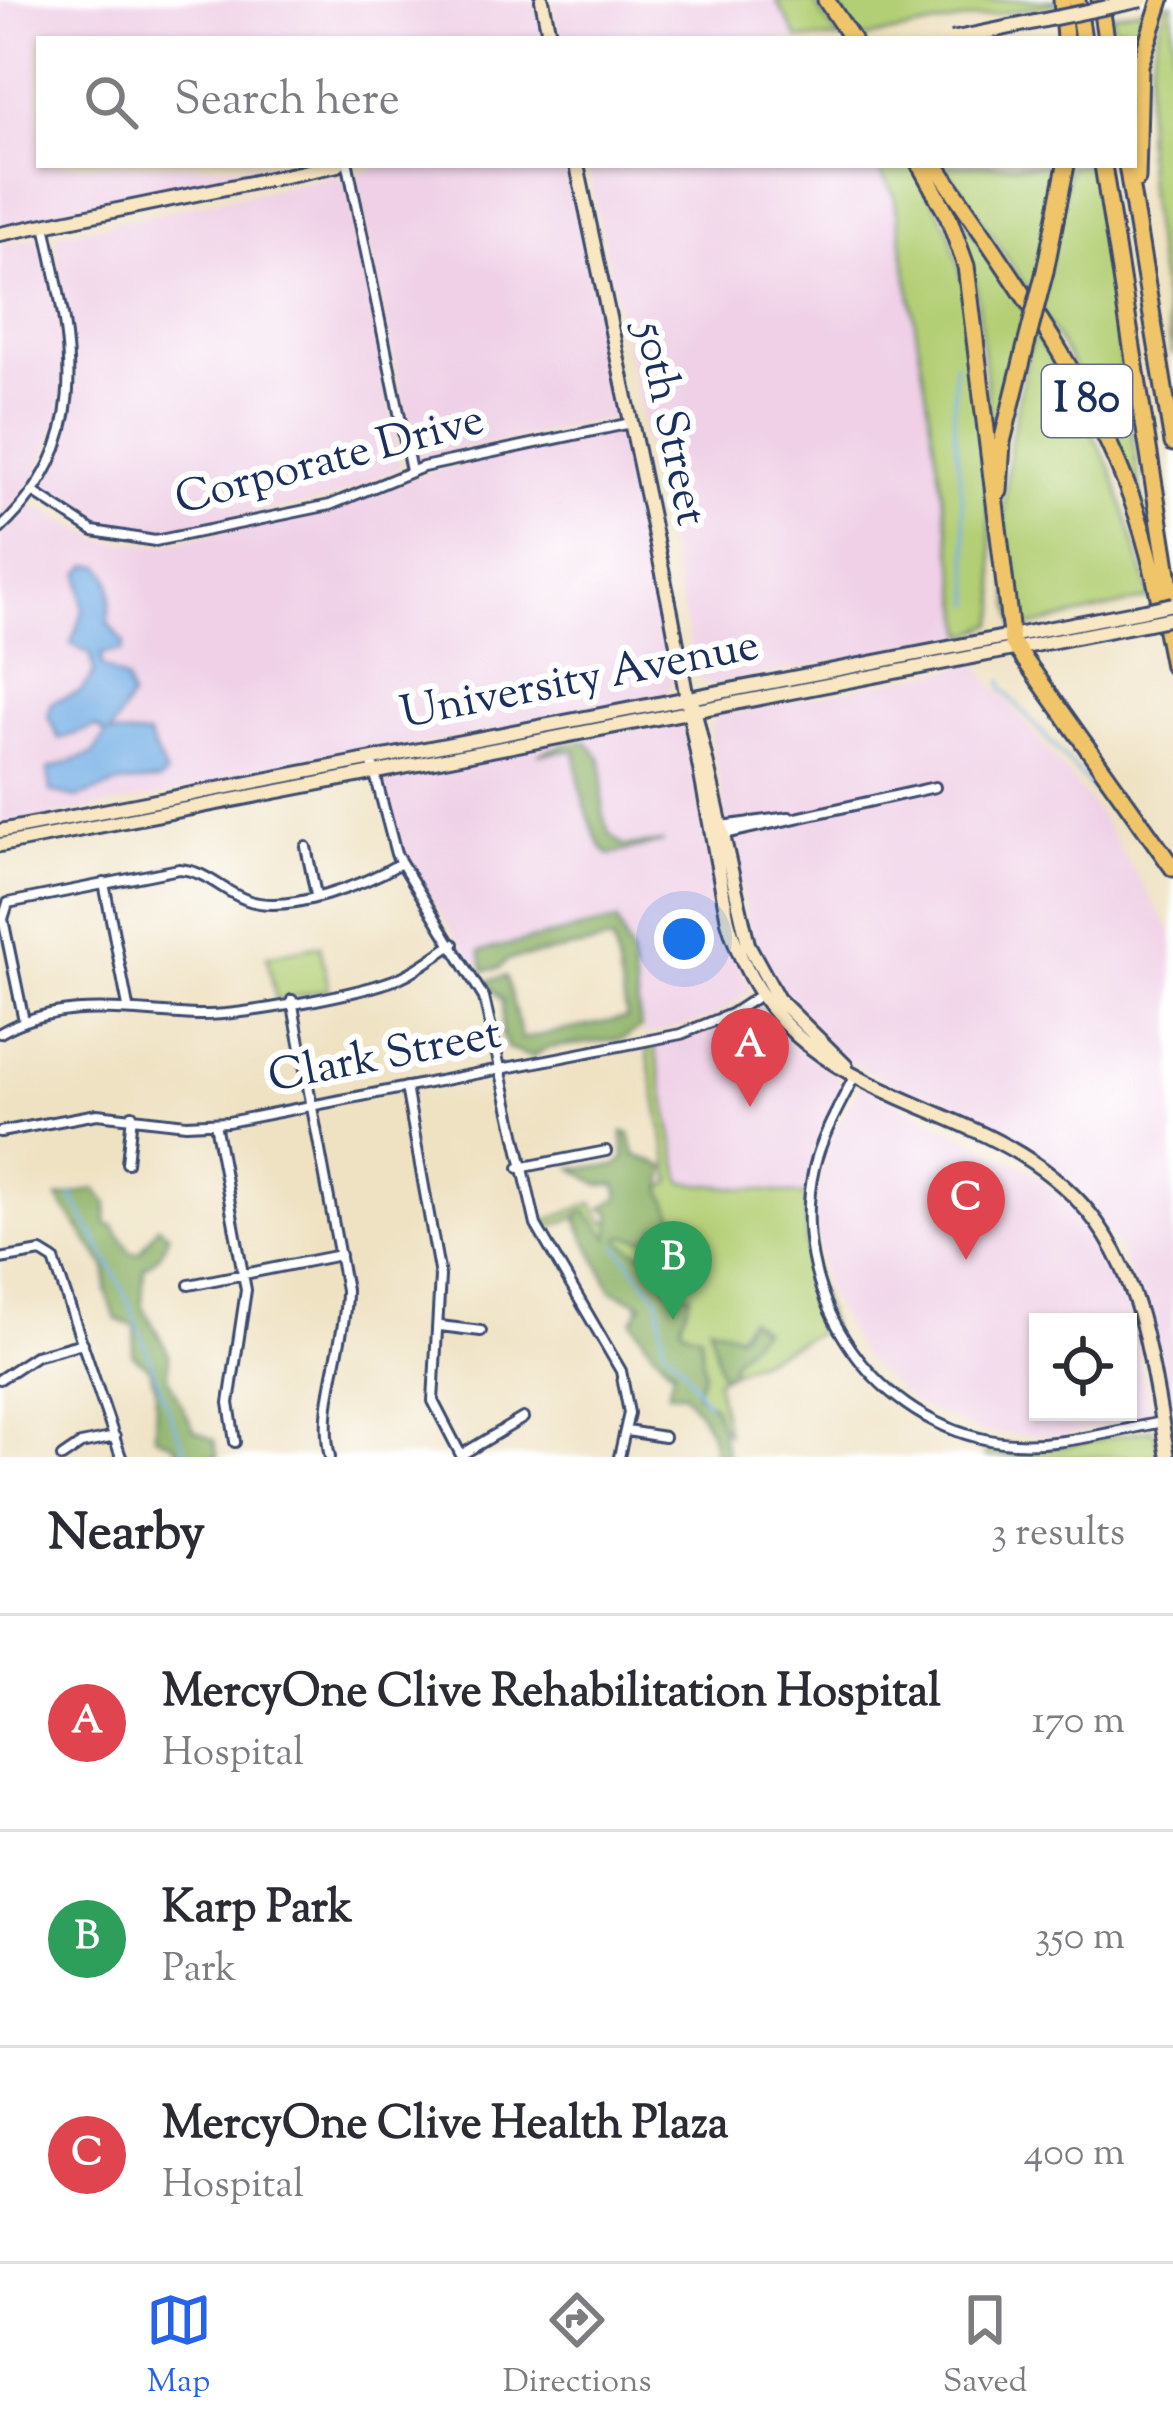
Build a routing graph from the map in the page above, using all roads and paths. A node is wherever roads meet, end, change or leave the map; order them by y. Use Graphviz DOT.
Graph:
graph roads {
  1 [pos="542,0"];
  2 [pos="1062,0"];
  3 [pos="1076,0"];
  4 [pos="1100,0"];
  5 [pos="1142,0"];
  6 [pos="1161,0"];
  7 [pos="826,5"];
  8 [pos="549,36"];
  9 [pos="850,36"];
  10 [pos="967,36"];
  11 [pos="1065,36"];
  12 [pos="1082,36"];
  13 [pos="1106,36"];
  14 [pos="1137,103"];
  15 [pos="1137,137"];
  16 [pos="323,168"];
  17 [pos="349,168"];
  18 [pos="578,168"];
  19 [pos="922,168"];
  20 [pos="938,168"];
  21 [pos="1065,168"];
  22 [pos="1103,168"];
  23 [pos="1128,168"];
  24 [pos="45,225"];
  25 [pos="0,234"];
  26 [pos="1143,260"];
  27 [pos="631,423"];
  28 [pos="1173,443"];
  29 [pos="411,471"];
  30 [pos="33,493"];
  31 [pos="0,529"];
  32 [pos="1003,580"];
  33 [pos="1173,605"];
  34 [pos="1147,616"];
  35 [pos="1173,618"];
  36 [pos="1012,642"];
  37 [pos="1173,666"];
  38 [pos="690,706"];
  39 [pos="373,766"];
  40 [pos="934,787"];
  41 [pos="0,831"];
  42 [pos="716,831"];
  43 [pos="0,845"];
  44 [pos="306,847"];
  45 [pos="401,863"];
  46 [pos="1173,868"];
  47 [pos="104,883"];
  48 [pos="316,896"];
  49 [pos="454,944"];
  50 [pos="765,992"];
  51 [pos="292,1000"];
  52 [pos="128,1007"];
  53 [pos="24,1021"];
  54 [pos="0,1033"];
  55 [pos="500,1069"];
  56 [pos="856,1074"];
  57 [pos="406,1087"];
  58 [pos="313,1106"];
  59 [pos="132,1114"];
  60 [pos="215,1123"];
  61 [pos="0,1132"];
  62 [pos="606,1151"];
  63 [pos="127,1163"];
  64 [pos="519,1168"];
  65 [pos="341,1255"];
  66 [pos="0,1259"];
  67 [pos="244,1274"];
  68 [pos="189,1286"];
  69 [pos="440,1326"];
  70 [pos="481,1330"];
  71 [pos="83,1343"];
  72 [pos="0,1379"];
  73 [pos="523,1418"];
  74 [pos="1162,1422"];
  75 [pos="627,1431"];
  76 [pos="116,1436"];
  77 [pos="664,1437"];
  78 [pos="236,1442"];
  79 [pos="462,1456"];
  80 [pos="62,1457"];
  81 [pos="122,1457"];
  82 [pos="330,1457"];
  83 [pos="619,1457"];
  84 [pos="1168,1457"];
  1 -- 8 [label="main road"];
  2 -- 11 [label="highway"];
  3 -- 12 [label="highway"];
  4 -- 13 [label="highway"];
  5 -- 10 [label="main road, bridge"];
  6 -- 14 [label="highway, I 80"];
  7 -- 9 [label="highway"];
  15 -- 26 [label="highway, I 80"];
  16 -- 24 [label="main road"];
  17 -- 29 [label="street"];
  18 -- 27 [label="main road, 50th Street"];
  19 -- 32 [label="highway"];
  20 -- 37 [label="highway, I 80"];
  21 -- 32 [label="highway, bridge"];
  22 -- 33 [label="highway"];
  23 -- 26 [label="highway"];
  24 -- 25 [label="main road"];
  24 -- 30 [label="street"];
  26 -- 28 [label="highway, I 80"];
  27 -- 29 [label="street, Corporate Drive"];
  27 -- 38 [label="main road, 50th Street"];
  29 -- 30 [label="street, Corporate Drive"];
  30 -- 31 [label="street"];
  32 -- 36 [label="highway"];
  33 -- 34 [label="main road, University Avenue, bridge"];
  34 -- 35 [label="main road, University Avenue, bridge"];
  34 -- 36 [label="main road, University Avenue"];
  36 -- 38 [label="main road, University Avenue"];
  36 -- 46 [label="highway"];
  38 -- 39 [label="main road, University Avenue"];
  38 -- 42 [label="main road, 50th Street"];
  39 -- 41 [label="main road, University Avenue"];
  39 -- 43 [label="main road, University Avenue"];
  39 -- 45 [label="street"];
  40 -- 42 [label="street"];
  42 -- 50 [label="main road, 50th Street"];
  44 -- 48 [label="street"];
  45 -- 48 [label="street"];
  45 -- 49 [label="street"];
  47 -- 48 [label="street"];
  47 -- 52 [label="street"];
  47 -- 53 [label="street"];
  49 -- 51 [label="street"];
  49 -- 55 [label="street"];
  50 -- 55 [label="street, Clark Street"];
  50 -- 56 [label="main road, 50th Street"];
  51 -- 52 [label="street"];
  51 -- 58 [label="street"];
  52 -- 53 [label="street"];
  53 -- 54 [label="street"];
  55 -- 57 [label="street, Clark Street"];
  55 -- 64 [label="street"];
  56 -- 74 [label="main road, 50th Street"];
  56 -- 74 [label="street"];
  57 -- 58 [label="street, Clark Street"];
  57 -- 69 [label="street"];
  58 -- 60 [label="street, Clark Street"];
  58 -- 65 [label="street"];
  59 -- 60 [label="street, Clark Street"];
  59 -- 61 [label="street, Clark Street"];
  59 -- 63 [label="street"];
  60 -- 67 [label="street"];
  62 -- 64 [label="street"];
  64 -- 75 [label="street"];
  65 -- 67 [label="street"];
  65 -- 82 [label="street"];
  66 -- 71 [label="street"];
  67 -- 68 [label="street"];
  67 -- 78 [label="street"];
  69 -- 70 [label="street"];
  69 -- 79 [label="street"];
  71 -- 72 [label="street"];
  71 -- 76 [label="street"];
  73 -- 79 [label="street"];
  74 -- 84 [label="main road, 50th Street"];
  75 -- 77 [label="street"];
  75 -- 83 [label="street"];
  76 -- 80 [label="street"];
  76 -- 81 [label="street"];
}
